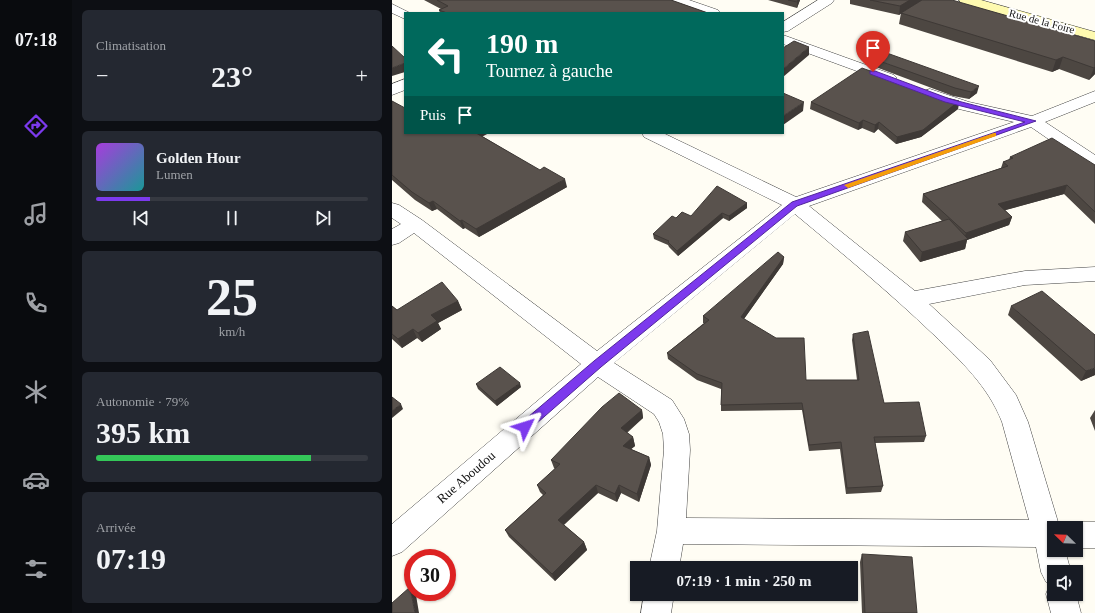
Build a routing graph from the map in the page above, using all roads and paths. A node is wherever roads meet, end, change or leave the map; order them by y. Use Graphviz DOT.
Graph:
graph roads {
  1 [pos="677,0"];
  2 [pos="827,0"];
  3 [pos="966,0"];
  4 [pos="1005,0"];
  5 [pos="392,8"];
  6 [pos="710,12"];
  7 [pos="404,14"];
  8 [pos="1095,24"];
  9 [pos="784,27"];
  10 [pos="1095,36"];
  11 [pos="784,39"];
  12 [pos="404,84"];
  13 [pos="903,84"];
  14 [pos="918,89"];
  15 [pos="392,90"];
  16 [pos="1095,96"];
  17 [pos="1033,121"];
  18 [pos="652,134"];
  19 [pos="1095,163"];
  20 [pos="795,204"];
  21 [pos="392,209"];
  22 [pos="415,224"];
  23 [pos="392,238"];
  24 [pos="1095,274"];
  25 [pos="911,300"];
  26 [pos="597,364"];
  27 [pos="1047,524"];
  28 [pos="671,531"];
  29 [pos="1047,534"];
  30 [pos="1083,535"];
  31 [pos="1095,535"];
  32 [pos="392,542"];
  33 [pos="665,561"];
  34 [pos="658,601"];
  35 [pos="1063,601"];
  36 [pos="656,613"];
  37 [pos="1066,613"];
  1 -- 6 [label="street"];
  2 -- 9 [label="street"];
  3 -- 10 [label="main road, Rue de la Foire"];
  4 -- 8 [label="main road"];
  5 -- 7 [label="street"];
  11 -- 13 [label="street"];
  12 -- 15 [label="street"];
  14 -- 17 [label="street"];
  16 -- 17 [label="street, Rue Aboudou"];
  17 -- 19 [label="street"];
  17 -- 20 [label="street, Rue Aboudou"];
  18 -- 20 [label="street"];
  20 -- 25 [label="street"];
  20 -- 26 [label="street, Rue Aboudou"];
  21 -- 22 [label="street"];
  22 -- 23 [label="street"];
  22 -- 26 [label="street"];
  24 -- 25 [label="street"];
  25 -- 27 [label="street"];
  26 -- 28 [label="street"];
  26 -- 32 [label="street, Rue Aboudou"];
  28 -- 29 [label="street"];
  28 -- 33 [label="street"];
  30 -- 31 [label="street"];
  34 -- 36 [label="street"];
  35 -- 37 [label="street"];
}
